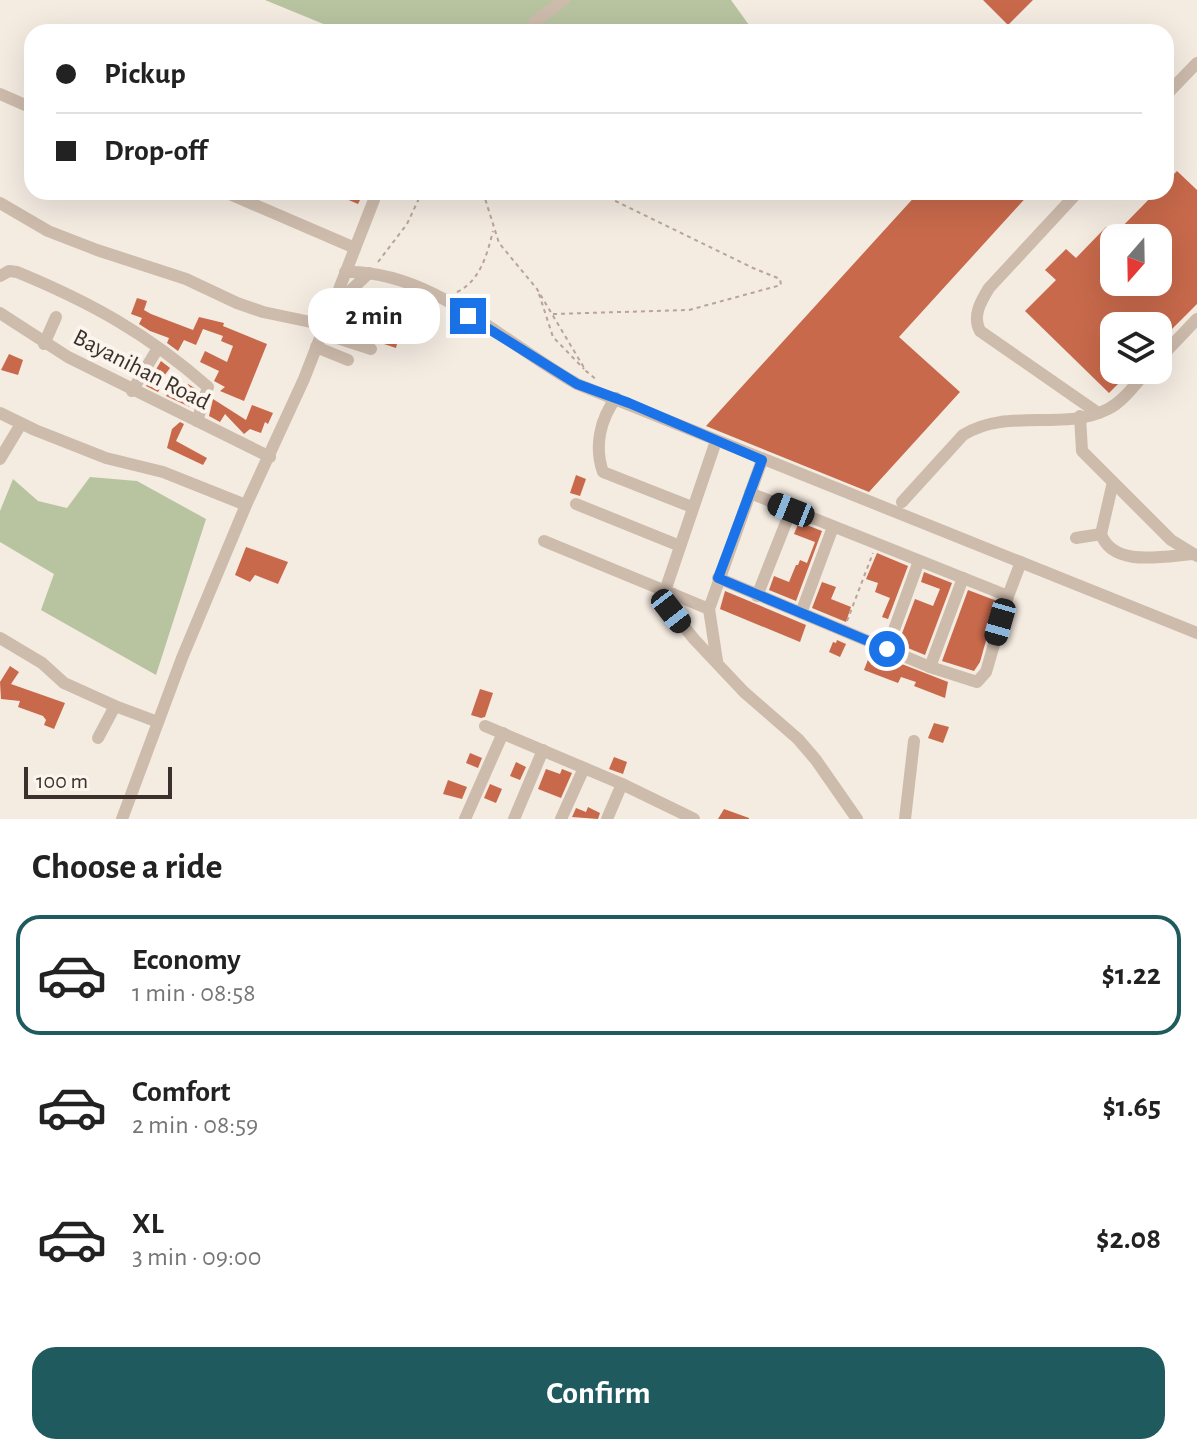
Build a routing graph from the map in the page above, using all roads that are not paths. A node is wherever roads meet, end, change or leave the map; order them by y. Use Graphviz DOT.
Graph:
graph roads {
  1 [pos="564,0"];
  2 [pos="533,24"];
  3 [pos="1197,63"];
  4 [pos="1174,87"];
  5 [pos="0,94"];
  6 [pos="24,104"];
  7 [pos="244,200"];
  8 [pos="374,200"];
  9 [pos="1071,200"];
  10 [pos="0,203"];
  11 [pos="355,248"];
  12 [pos="345,272"];
  13 [pos="369,273"];
  14 [pos="0,276"];
  15 [pos="330,310"];
  16 [pos="0,313"];
  17 [pos="56,317"];
  18 [pos="1197,319"];
  19 [pos="323,329"];
  20 [pos="44,344"];
  21 [pos="1172,345"];
  22 [pos="316,347"];
  23 [pos="158,348"];
  24 [pos="371,349"];
  25 [pos="348,360"];
  26 [pos="1135,384"];
  27 [pos="132,391"];
  28 [pos="616,398"];
  29 [pos="0,413"];
  30 [pos="1098,413"];
  31 [pos="1080,416"];
  32 [pos="197,421"];
  33 [pos="21,424"];
  34 [pos="716,441"];
  35 [pos="270,457"];
  36 [pos="0,459"];
  37 [pos="762,460"];
  38 [pos="1113,482"];
  39 [pos="750,493"];
  40 [pos="902,502"];
  41 [pos="576,504"];
  42 [pos="246,505"];
  43 [pos="692,507"];
  44 [pos="791,510"];
  45 [pos="833,527"];
  46 [pos="1101,534"];
  47 [pos="1076,538"];
  48 [pos="544,541"];
  49 [pos="680,546"];
  50 [pos="1195,555"];
  51 [pos="919,561"];
  52 [pos="1021,562"];
  53 [pos="718,578"];
  54 [pos="963,578"];
  55 [pos="669,592"];
  56 [pos="757,596"];
  57 [pos="1008,596"];
  58 [pos="709,609"];
  59 [pos="801,613"];
  60 [pos="1197,633"];
  61 [pos="0,638"];
  62 [pos="887,649"];
  63 [pos="717,661"];
  64 [pos="930,667"];
  65 [pos="115,706"];
  66 [pos="158,722"];
  67 [pos="485,726"];
  68 [pos="503,733"];
  69 [pos="98,738"];
  70 [pos="914,741"];
  71 [pos="543,750"];
  72 [pos="584,768"];
  73 [pos="622,784"];
  74 [pos="666,806"];
  75 [pos="122,819"];
  76 [pos="465,819"];
  77 [pos="514,819"];
  78 [pos="561,819"];
  79 [pos="607,819"];
  80 [pos="661,819"];
  81 [pos="694,819"];
  82 [pos="857,819"];
  83 [pos="905,819"];
  1 -- 2 [label="street"];
  3 -- 4 [label="street"];
  5 -- 6 [label="street"];
  7 -- 11 [label="street"];
  8 -- 11 [label="street"];
  9 -- 30 [label="street"];
  10 -- 19 [label="street"];
  11 -- 12 [label="street"];
  12 -- 13 [label="street"];
  12 -- 15 [label="street"];
  13 -- 15 [label="street"];
  13 -- 28 [label="street"];
  14 -- 23 [label="street"];
  15 -- 19 [label="street"];
  16 -- 20 [label="street, Bayanihan Road"];
  17 -- 20 [label="street"];
  18 -- 21 [label="street"];
  19 -- 22 [label="street"];
  19 -- 24 [label="street"];
  20 -- 27 [label="street, Bayanihan Road"];
  22 -- 25 [label="street"];
  22 -- 35 [label="street"];
  23 -- 27 [label="street"];
  23 -- 32 [label="street"];
  26 -- 30 [label="street"];
  27 -- 32 [label="street, Bayanihan Road"];
  28 -- 34 [label="street"];
  28 -- 43 [label="street"];
  29 -- 33 [label="street"];
  30 -- 31 [label="street"];
  31 -- 38 [label="street"];
  31 -- 40 [label="street"];
  32 -- 35 [label="street, Bayanihan Road"];
  33 -- 36 [label="street"];
  33 -- 42 [label="street"];
  34 -- 37 [label="street"];
  34 -- 43 [label="street"];
  35 -- 42 [label="street"];
  37 -- 39 [label="street"];
  37 -- 52 [label="street"];
  38 -- 46 [label="street"];
  38 -- 50 [label="street"];
  39 -- 44 [label="street"];
  39 -- 53 [label="street"];
  41 -- 49 [label="street"];
  42 -- 66 [label="street"];
  43 -- 49 [label="street"];
  44 -- 45 [label="street"];
  44 -- 56 [label="street"];
  45 -- 51 [label="street"];
  45 -- 59 [label="street"];
  46 -- 47 [label="street"];
  46 -- 50 [label="street"];
  48 -- 55 [label="street"];
  49 -- 55 [label="street"];
  51 -- 54 [label="street"];
  51 -- 62 [label="street"];
  52 -- 57 [label="street"];
  52 -- 60 [label="street"];
  53 -- 56 [label="street"];
  53 -- 58 [label="street"];
  54 -- 57 [label="street"];
  54 -- 64 [label="street"];
  55 -- 58 [label="street"];
  55 -- 63 [label="street"];
  56 -- 59 [label="street"];
  57 -- 64 [label="street"];
  58 -- 63 [label="street"];
  59 -- 62 [label="street"];
  61 -- 65 [label="street"];
  62 -- 64 [label="street"];
  63 -- 82 [label="street"];
  65 -- 66 [label="street"];
  65 -- 69 [label="street"];
  66 -- 75 [label="street"];
  67 -- 68 [label="street"];
  68 -- 71 [label="street"];
  68 -- 76 [label="street"];
  70 -- 83 [label="street"];
  71 -- 72 [label="street"];
  71 -- 77 [label="street"];
  72 -- 73 [label="street"];
  72 -- 78 [label="street"];
  73 -- 74 [label="street"];
  73 -- 79 [label="street"];
  74 -- 80 [label="street"];
  74 -- 81 [label="street"];
}
